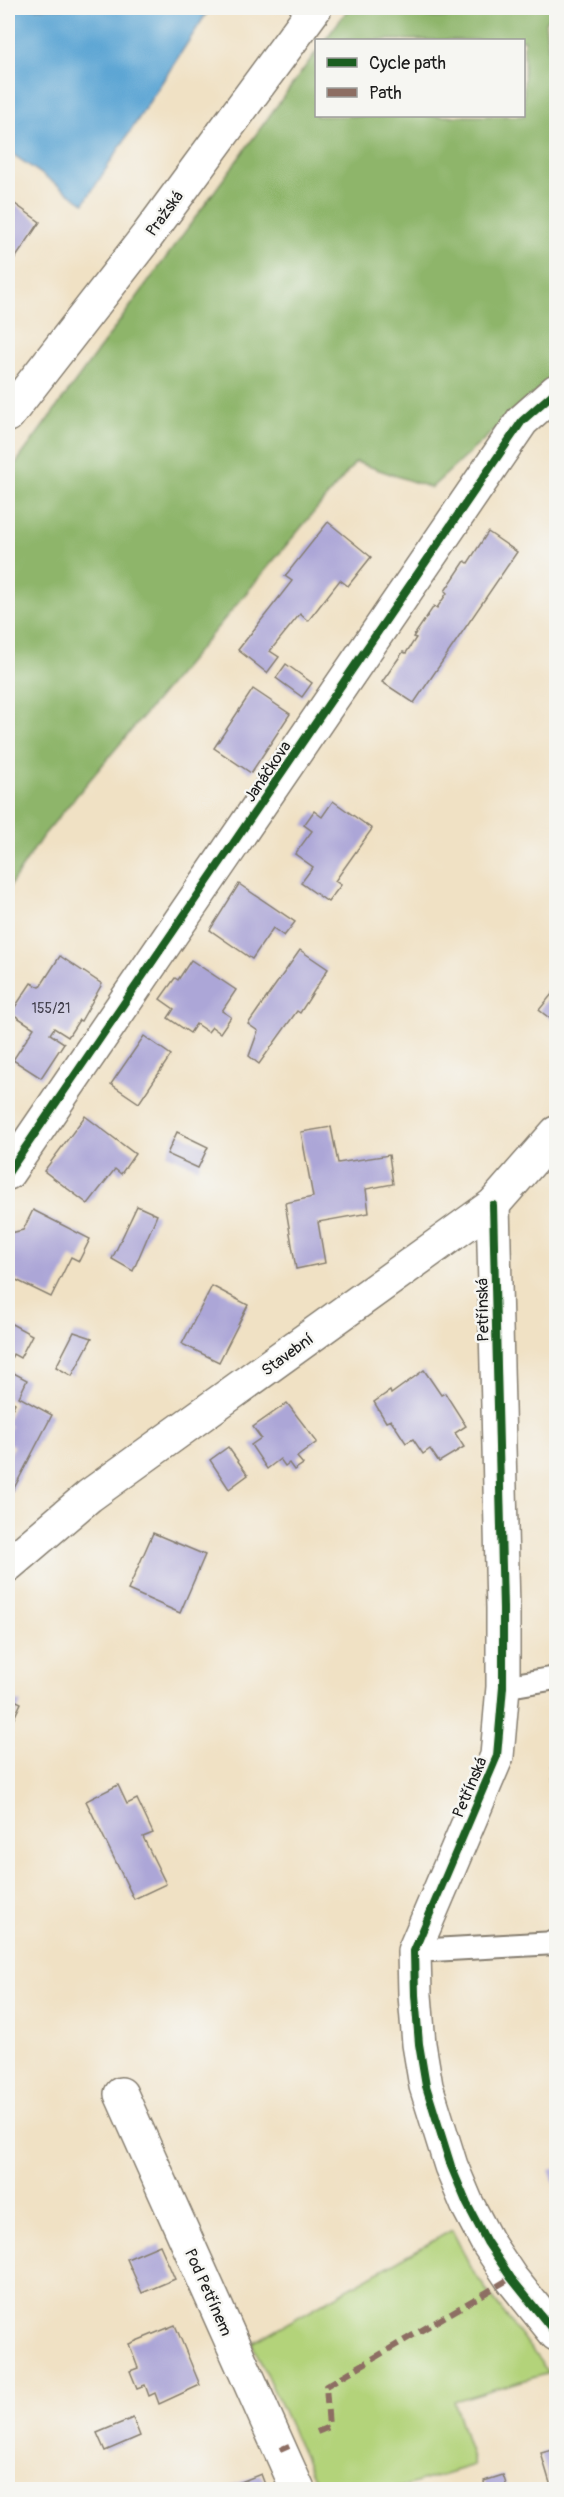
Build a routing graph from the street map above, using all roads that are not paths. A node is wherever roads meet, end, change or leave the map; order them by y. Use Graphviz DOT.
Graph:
graph roads {
  1 [pos="315,8"];
  2 [pos="556,391"];
  3 [pos="8,415"];
  4 [pos="556,1133"];
  5 [pos="8,1173"];
  6 [pos="494,1205"];
  7 [pos="8,1565"];
  8 [pos="556,1678"];
  9 [pos="503,1687"];
  10 [pos="556,1943"];
  11 [pos="414,1951"];
  12 [pos="121,2094"];
  13 [pos="556,2334"];
  14 [pos="298,2490"];
  1 -- 3 [label="street, Pražská"];
  2 -- 5 [label="street, Janáčkova"];
  4 -- 6 [label="street, Stavební"];
  6 -- 7 [label="street, Stavební"];
  6 -- 9 [label="street, Petřínská"];
  8 -- 9 [label="lane"];
  9 -- 11 [label="street, Petřínská"];
  10 -- 11 [label="lane"];
  11 -- 13 [label="street, Petřínská"];
  12 -- 14 [label="street, Pod Petřínem"];
}
